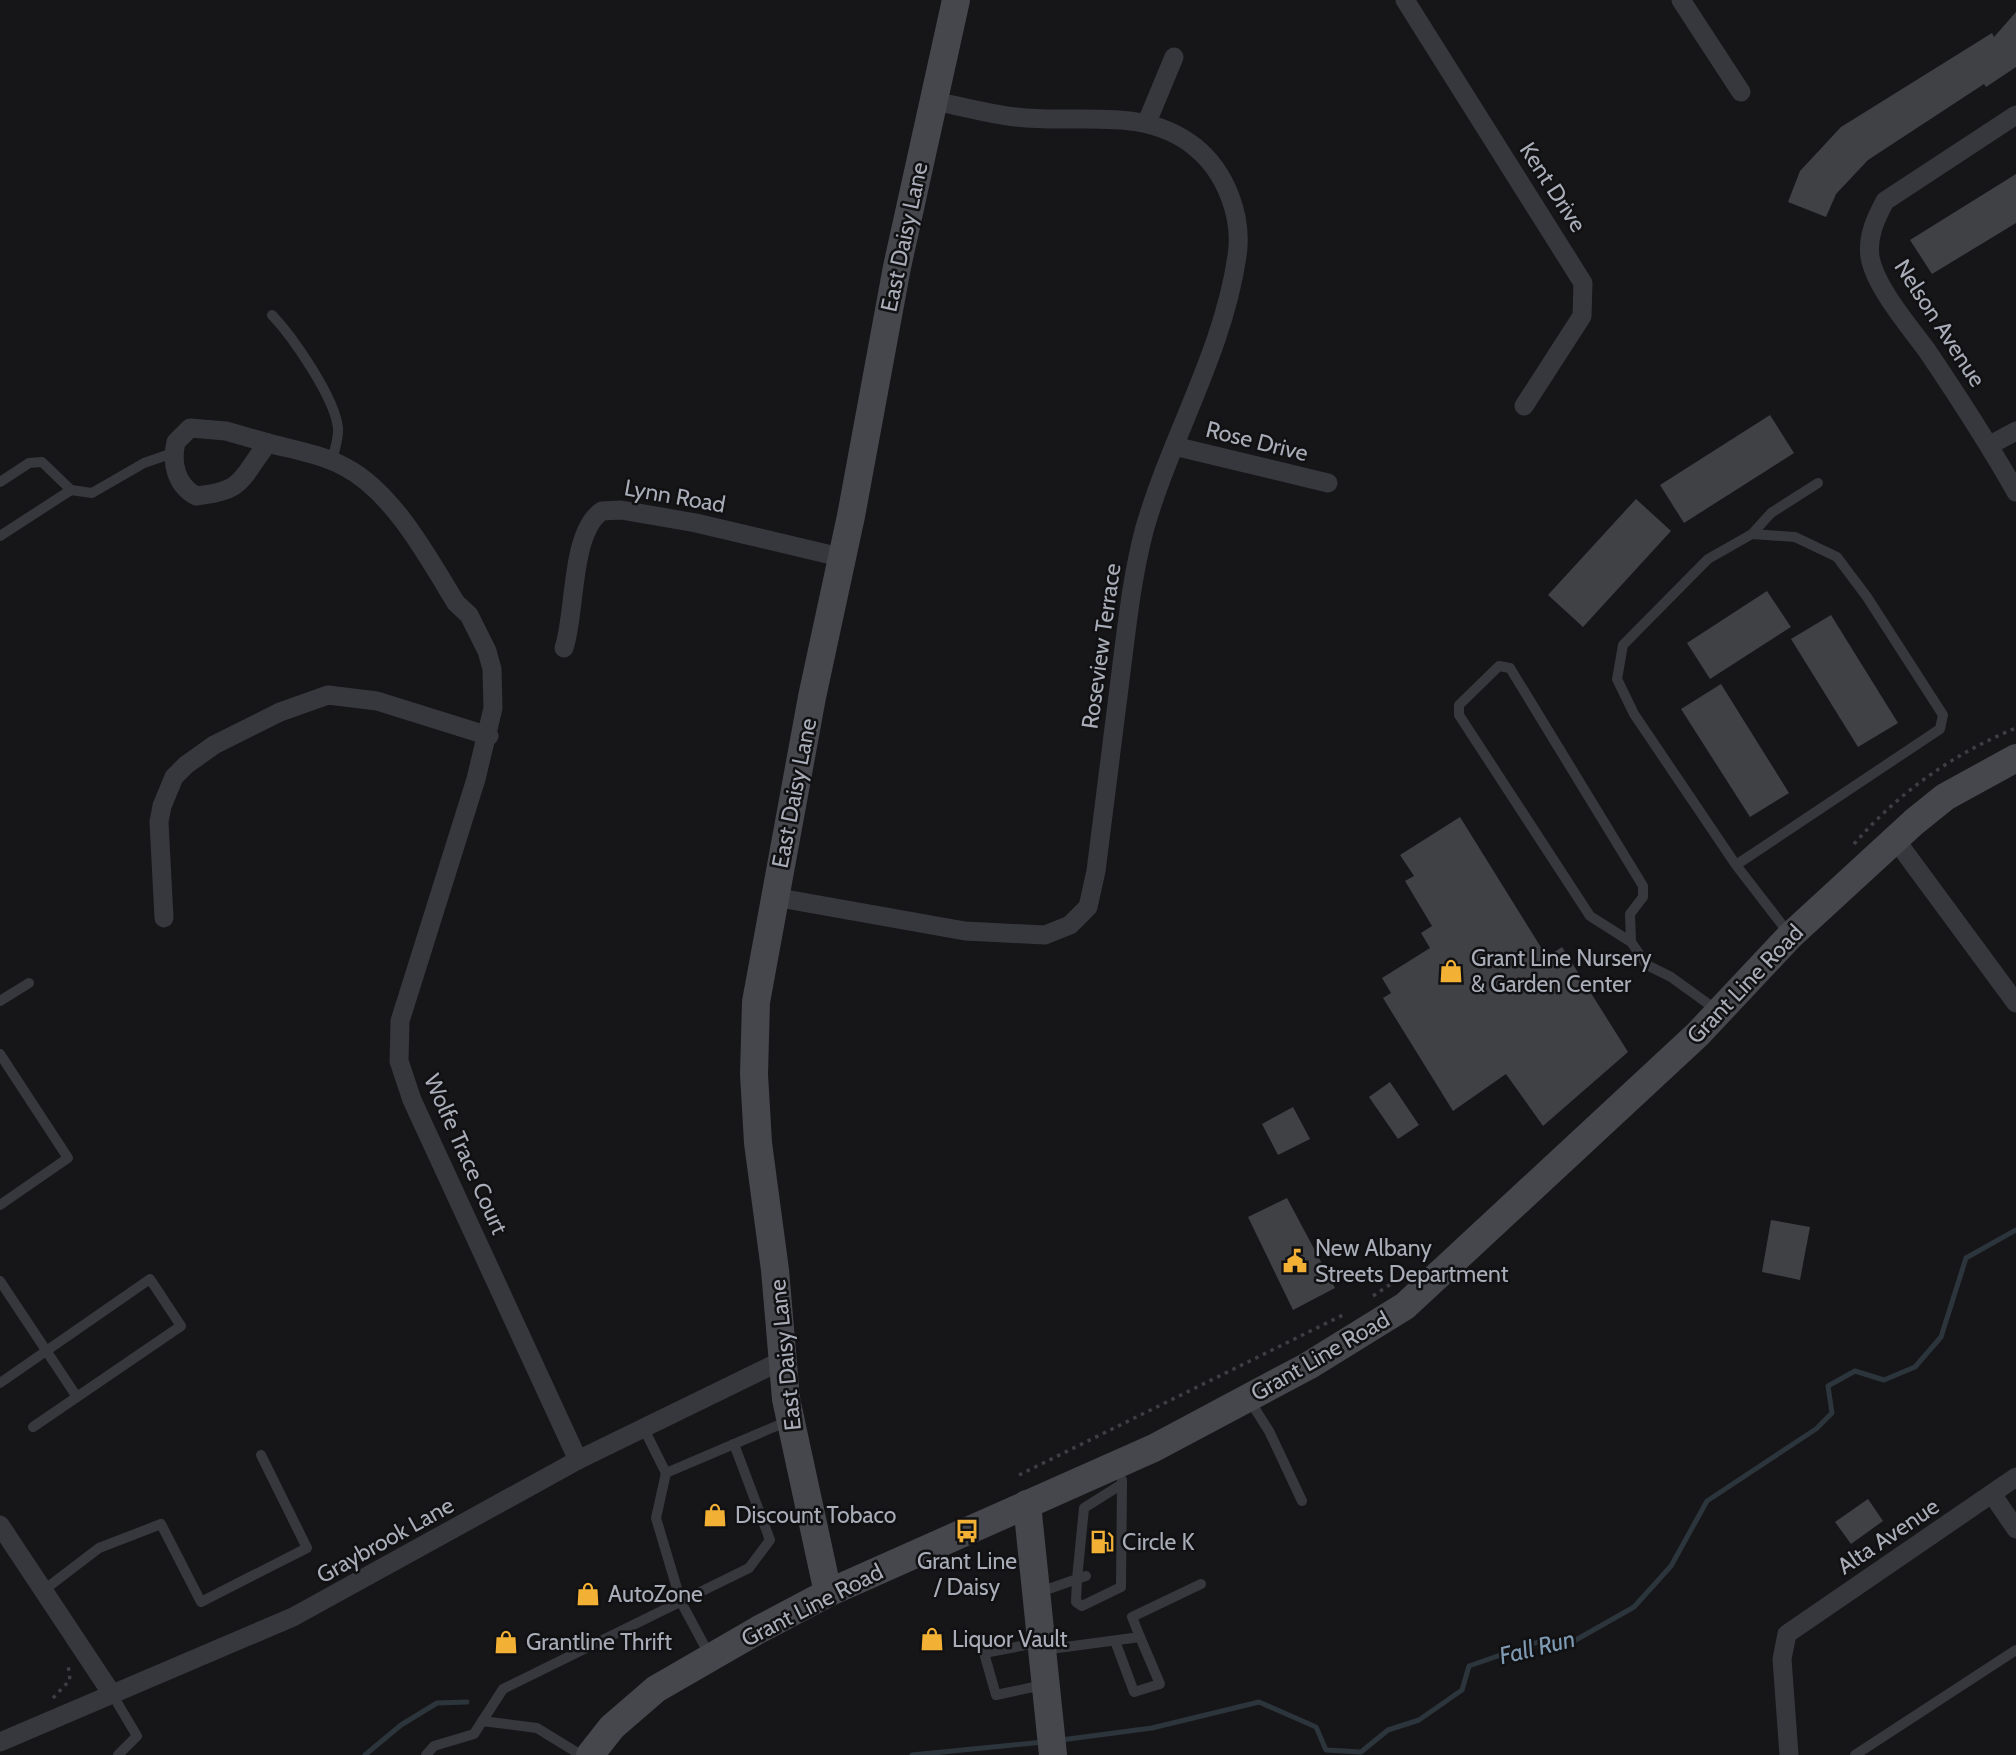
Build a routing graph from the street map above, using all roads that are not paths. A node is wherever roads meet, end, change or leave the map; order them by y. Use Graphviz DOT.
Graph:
graph roads {
  1 [pos="956,0"];
  2 [pos="1405,0"];
  3 [pos="1681,0"];
  4 [pos="1174,57"];
  5 [pos="1741,92"];
  6 [pos="933,101"];
  7 [pos="2016,115"];
  8 [pos="1147,122"];
  9 [pos="272,315"];
  10 [pos="1524,406"];
  11 [pos="2016,431"];
  12 [pos="268,443"];
  13 [pos="1990,445"];
  14 [pos="1174,446"];
  15 [pos="173,453"];
  16 [pos="332,461"];
  17 [pos="0,482"];
  18 [pos="1818,483"];
  19 [pos="1328,484"];
  20 [pos="71,490"];
  21 [pos="2016,492"];
  22 [pos="1752,534"];
  23 [pos="0,536"];
  24 [pos="841,557"];
  25 [pos="565,648"];
  26 [pos="489,736"];
  27 [pos="2016,758"];
  28 [pos="1895,839"];
  29 [pos="1736,865"];
  30 [pos="774,897"];
  31 [pos="164,918"];
  32 [pos="1790,936"];
  33 [pos="1631,942"];
  34 [pos="29,982"];
  35 [pos="0,1001"];
  36 [pos="2016,1003"];
  37 [pos="1718,1012"];
  38 [pos="0,1054"];
  39 [pos="0,1205"];
  40 [pos="0,1281"];
  41 [pos="47,1351"];
  42 [pos="783,1360"];
  43 [pos="0,1383"];
  44 [pos="77,1397"];
  45 [pos="1248,1398"];
  46 [pos="790,1420"];
  47 [pos="33,1427"];
  48 [pos="644,1429"];
  49 [pos="734,1444"];
  50 [pos="261,1455"];
  51 [pos="578,1460"];
  52 [pos="666,1473"];
  53 [pos="1122,1473"];
  54 [pos="2016,1477"];
  55 [pos="1992,1494"];
  56 [pos="1302,1501"];
  57 [pos="1027,1504"];
  58 [pos="0,1525"];
  59 [pos="2016,1529"];
  60 [pos="1082,1577"];
  61 [pos="1201,1584"];
  62 [pos="44,1590"];
  63 [pos="828,1593"];
  64 [pos="1037,1594"];
  65 [pos="681,1602"];
  66 [pos="1140,1637"];
  67 [pos="1115,1641"];
  68 [pos="1042,1646"];
  69 [pos="2016,1650"];
  70 [pos="710,1657"];
  71 [pos="1046,1684"];
  72 [pos="112,1694"];
  73 [pos="482,1721"];
  74 [pos="0,1742"];
  75 [pos="118,1755"];
  76 [pos="426,1755"];
  77 [pos="581,1755"];
  78 [pos="590,1755"];
  79 [pos="1053,1755"];
  80 [pos="1789,1755"];
  81 [pos="1855,1755"];
  1 -- 6 [label="street, East Daisy Lane"];
  2 -- 10 [label="street, Kent Drive"];
  3 -- 5 [label="street"];
  4 -- 8 [label="street"];
  6 -- 8 [label="street, Roseview Terrace"];
  6 -- 24 [label="street, East Daisy Lane"];
  7 -- 13 [label="street, Nelson Avenue"];
  8 -- 14 [label="street, Roseview Terrace"];
  9 -- 16 [label="lane"];
  11 -- 13 [label="street"];
  12 -- 15 [label="street, Wolfe Trace Court"];
  12 -- 15 [label="street"];
  12 -- 16 [label="street, Wolfe Trace Court"];
  13 -- 21 [label="street, Nelson Avenue"];
  14 -- 19 [label="street, Rose Drive"];
  14 -- 30 [label="street, Roseview Terrace"];
  15 -- 20 [label="lane"];
  16 -- 26 [label="street, Wolfe Trace Court"];
  17 -- 20 [label="lane"];
  18 -- 22 [label="lane"];
  20 -- 23 [label="lane"];
  22 -- 29 [label="lane"];
  22 -- 29 [label="lane"];
  24 -- 25 [label="street, Lynn Road"];
  24 -- 30 [label="street, East Daisy Lane"];
  26 -- 31 [label="street"];
  26 -- 51 [label="street, Wolfe Trace Court"];
  27 -- 28 [label="street, Grant Line Road"];
  28 -- 32 [label="street, Grant Line Road"];
  28 -- 36 [label="street"];
  29 -- 32 [label="lane"];
  30 -- 42 [label="street, East Daisy Lane"];
  32 -- 37 [label="street, Grant Line Road"];
  33 -- 33 [label="lane"];
  33 -- 37 [label="lane"];
  34 -- 35 [label="lane"];
  37 -- 45 [label="street, Grant Line Road"];
  38 -- 39 [label="lane"];
  40 -- 41 [label="lane"];
  41 -- 43 [label="lane"];
  41 -- 44 [label="lane"];
  41 -- 44 [label="lane"];
  42 -- 46 [label="street, East Daisy Lane"];
  42 -- 48 [label="street, Graybrook Lane"];
  44 -- 47 [label="lane"];
  45 -- 53 [label="street, Grant Line Road"];
  45 -- 56 [label="lane"];
  46 -- 49 [label="lane"];
  46 -- 63 [label="street, East Daisy Lane"];
  48 -- 51 [label="street, Graybrook Lane"];
  48 -- 52 [label="lane"];
  49 -- 52 [label="lane"];
  49 -- 65 [label="lane"];
  50 -- 62 [label="lane"];
  51 -- 72 [label="street, Graybrook Lane"];
  52 -- 65 [label="lane"];
  53 -- 57 [label="street, Grant Line Road"];
  53 -- 60 [label="lane"];
  53 -- 60 [label="lane"];
  54 -- 55 [label="street, Alta Avenue"];
  55 -- 59 [label="street"];
  55 -- 80 [label="street, Alta Avenue"];
  57 -- 63 [label="street, Grant Line Road"];
  57 -- 64 [label="street"];
  58 -- 62 [label="street"];
  60 -- 64 [label="lane"];
  61 -- 66 [label="lane"];
  62 -- 72 [label="street"];
  63 -- 70 [label="street, Grant Line Road"];
  64 -- 68 [label="street"];
  65 -- 70 [label="lane"];
  65 -- 73 [label="lane"];
  66 -- 67 [label="lane"];
  66 -- 67 [label="lane"];
  67 -- 68 [label="lane"];
  68 -- 71 [label="street"];
  68 -- 71 [label="lane"];
  69 -- 81 [label="lane"];
  70 -- 78 [label="street, Grant Line Road"];
  71 -- 79 [label="street"];
  72 -- 74 [label="street, Graybrook Lane"];
  72 -- 75 [label="lane"];
  73 -- 76 [label="lane"];
  73 -- 77 [label="lane"];
}
